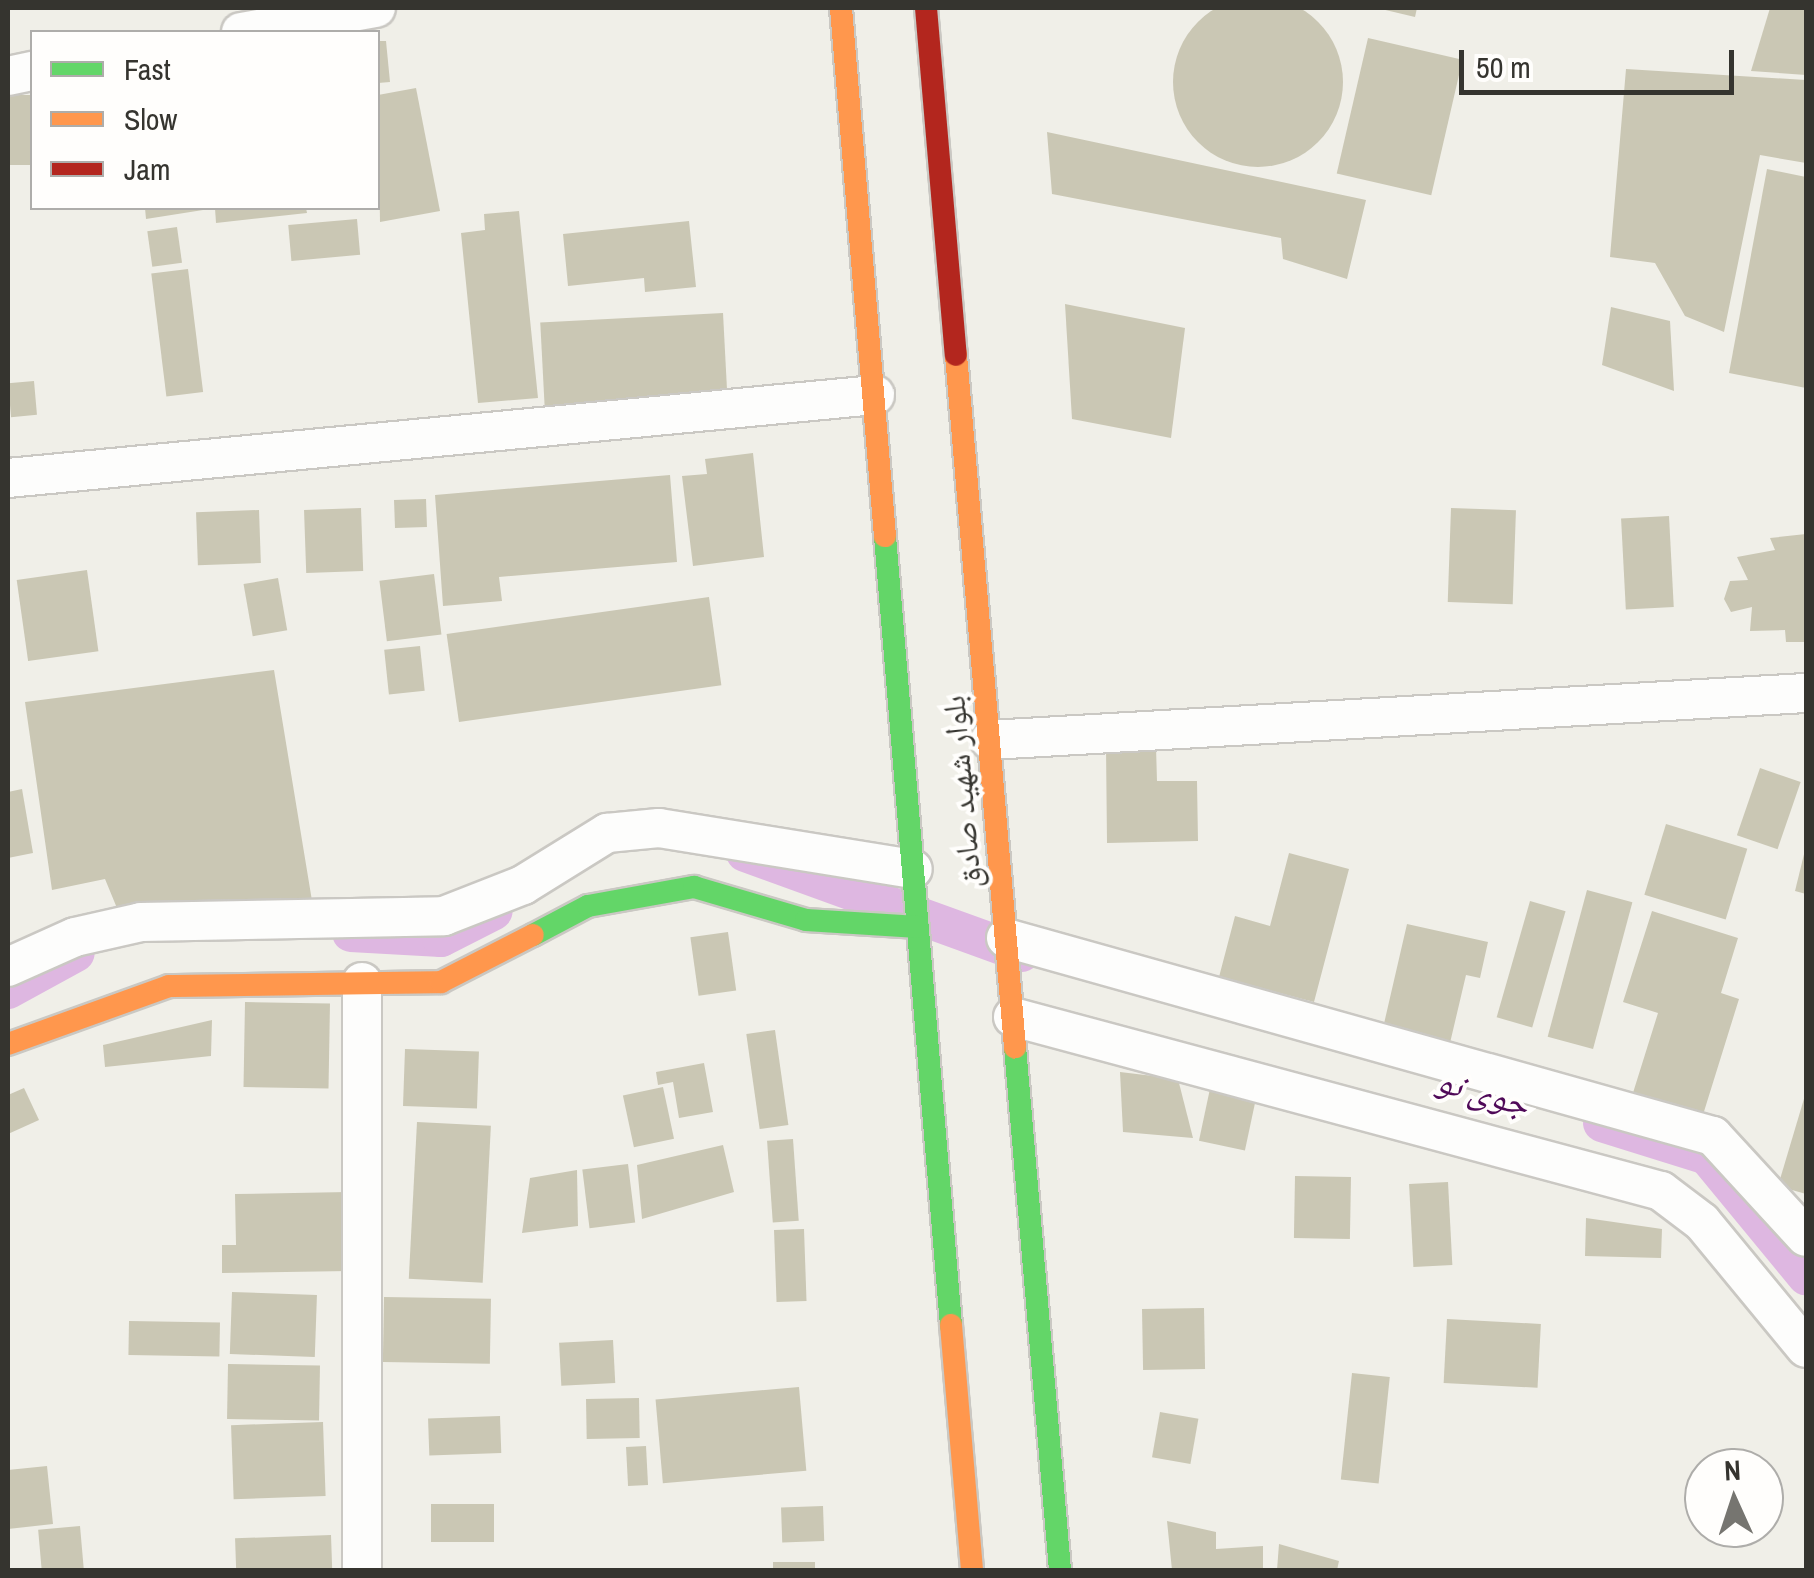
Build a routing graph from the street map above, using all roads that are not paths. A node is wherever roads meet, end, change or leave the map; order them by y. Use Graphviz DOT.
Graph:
graph roads {
  1 [pos="376,8"];
  2 [pos="841,8"];
  3 [pos="926,8"];
  4 [pos="251,30"];
  5 [pos="875,395"];
  6 [pos="8,478"];
  7 [pos="1806,693"];
  8 [pos="990,740"];
  9 [pos="913,869"];
  10 [pos="918,928"];
  11 [pos="1006,938"];
  12 [pos="8,966"];
  13 [pos="362,982"];
  14 [pos="1013,1018"];
  15 [pos="8,1044"];
  16 [pos="1806,1237"];
  17 [pos="1806,1348"];
  18 [pos="362,1570"];
  19 [pos="972,1570"];
  20 [pos="1060,1570"];
  1 -- 4 [label="street"];
  2 -- 5 [label="main road, بلوار شهید صادق"];
  3 -- 8 [label="main road, بلوار شهید صادق"];
  5 -- 6 [label="street"];
  5 -- 9 [label="main road, بلوار شهید صادق"];
  7 -- 8 [label="street"];
  8 -- 11 [label="main road, بلوار شهید صادق"];
  9 -- 10 [label="main road, بلوار شهید صادق"];
  9 -- 12 [label="street"];
  10 -- 13 [label="main road"];
  10 -- 19 [label="main road, بلوار شهید صادق"];
  11 -- 14 [label="main road, بلوار شهید صادق"];
  11 -- 16 [label="street"];
  13 -- 15 [label="main road"];
  13 -- 18 [label="street"];
  14 -- 17 [label="street"];
  14 -- 20 [label="main road, بلوار شهید صادق"];
}
